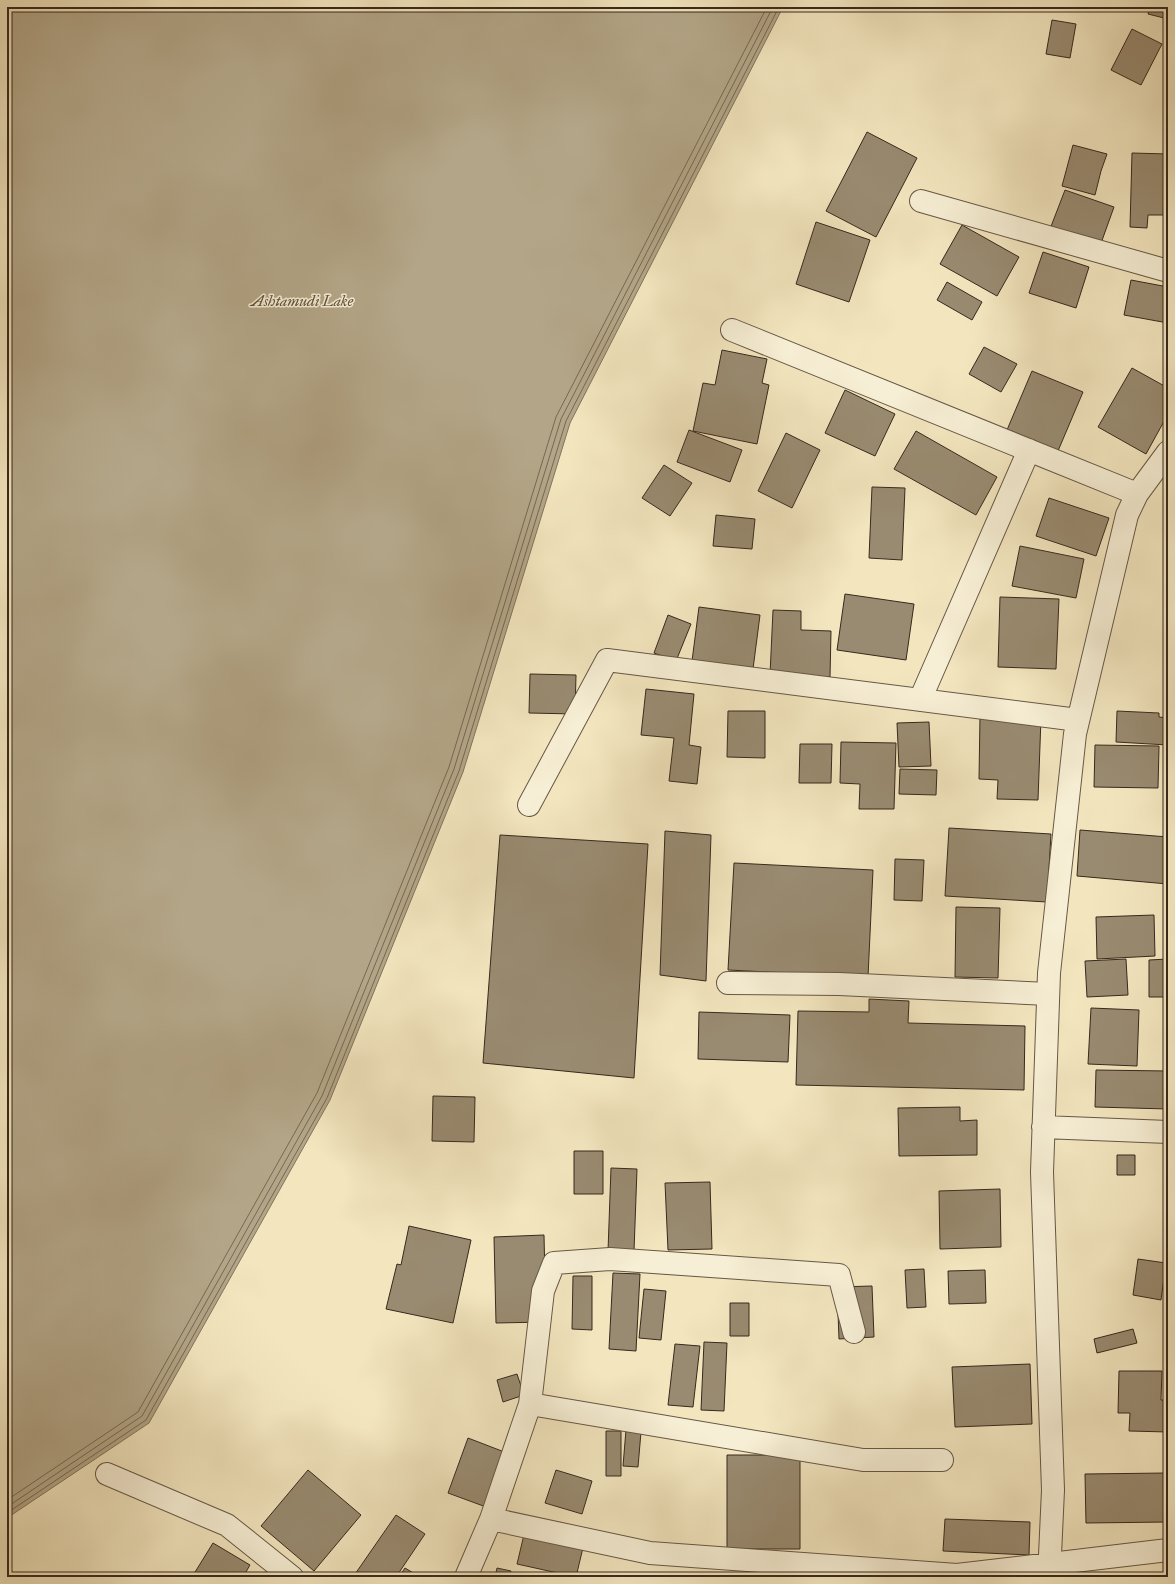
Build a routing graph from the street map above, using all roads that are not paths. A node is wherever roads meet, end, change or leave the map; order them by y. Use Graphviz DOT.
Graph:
graph roads {
  1 [pos="922,201"];
  2 [pos="1168,271"];
  3 [pos="732,330"];
  4 [pos="1029,450"];
  5 [pos="1168,453"];
  6 [pos="1137,494"];
  7 [pos="920,700"];
  8 [pos="1078,720"];
  9 [pos="529,805"];
  10 [pos="728,983"];
  11 [pos="1048,994"];
  12 [pos="1043,1127"];
  13 [pos="1168,1132"];
  14 [pos="854,1332"];
  15 [pos="530,1404"];
  16 [pos="942,1460"];
  17 [pos="107,1474"];
  18 [pos="491,1519"];
  19 [pos="1168,1550"];
  20 [pos="1049,1570"];
  21 [pos="292,1577"];
  22 [pos="466,1577"];
  1 -- 2 [label="street"];
  3 -- 4 [label="street"];
  4 -- 6 [label="street"];
  4 -- 7 [label="street"];
  5 -- 6 [label="street"];
  6 -- 8 [label="street"];
  7 -- 8 [label="street"];
  7 -- 9 [label="street"];
  8 -- 11 [label="street"];
  10 -- 11 [label="street"];
  11 -- 12 [label="street"];
  12 -- 13 [label="street"];
  12 -- 20 [label="street"];
  14 -- 15 [label="street"];
  15 -- 16 [label="street"];
  15 -- 18 [label="street"];
  17 -- 21 [label="street"];
  18 -- 20 [label="street"];
  18 -- 22 [label="street"];
  19 -- 20 [label="street"];
}
